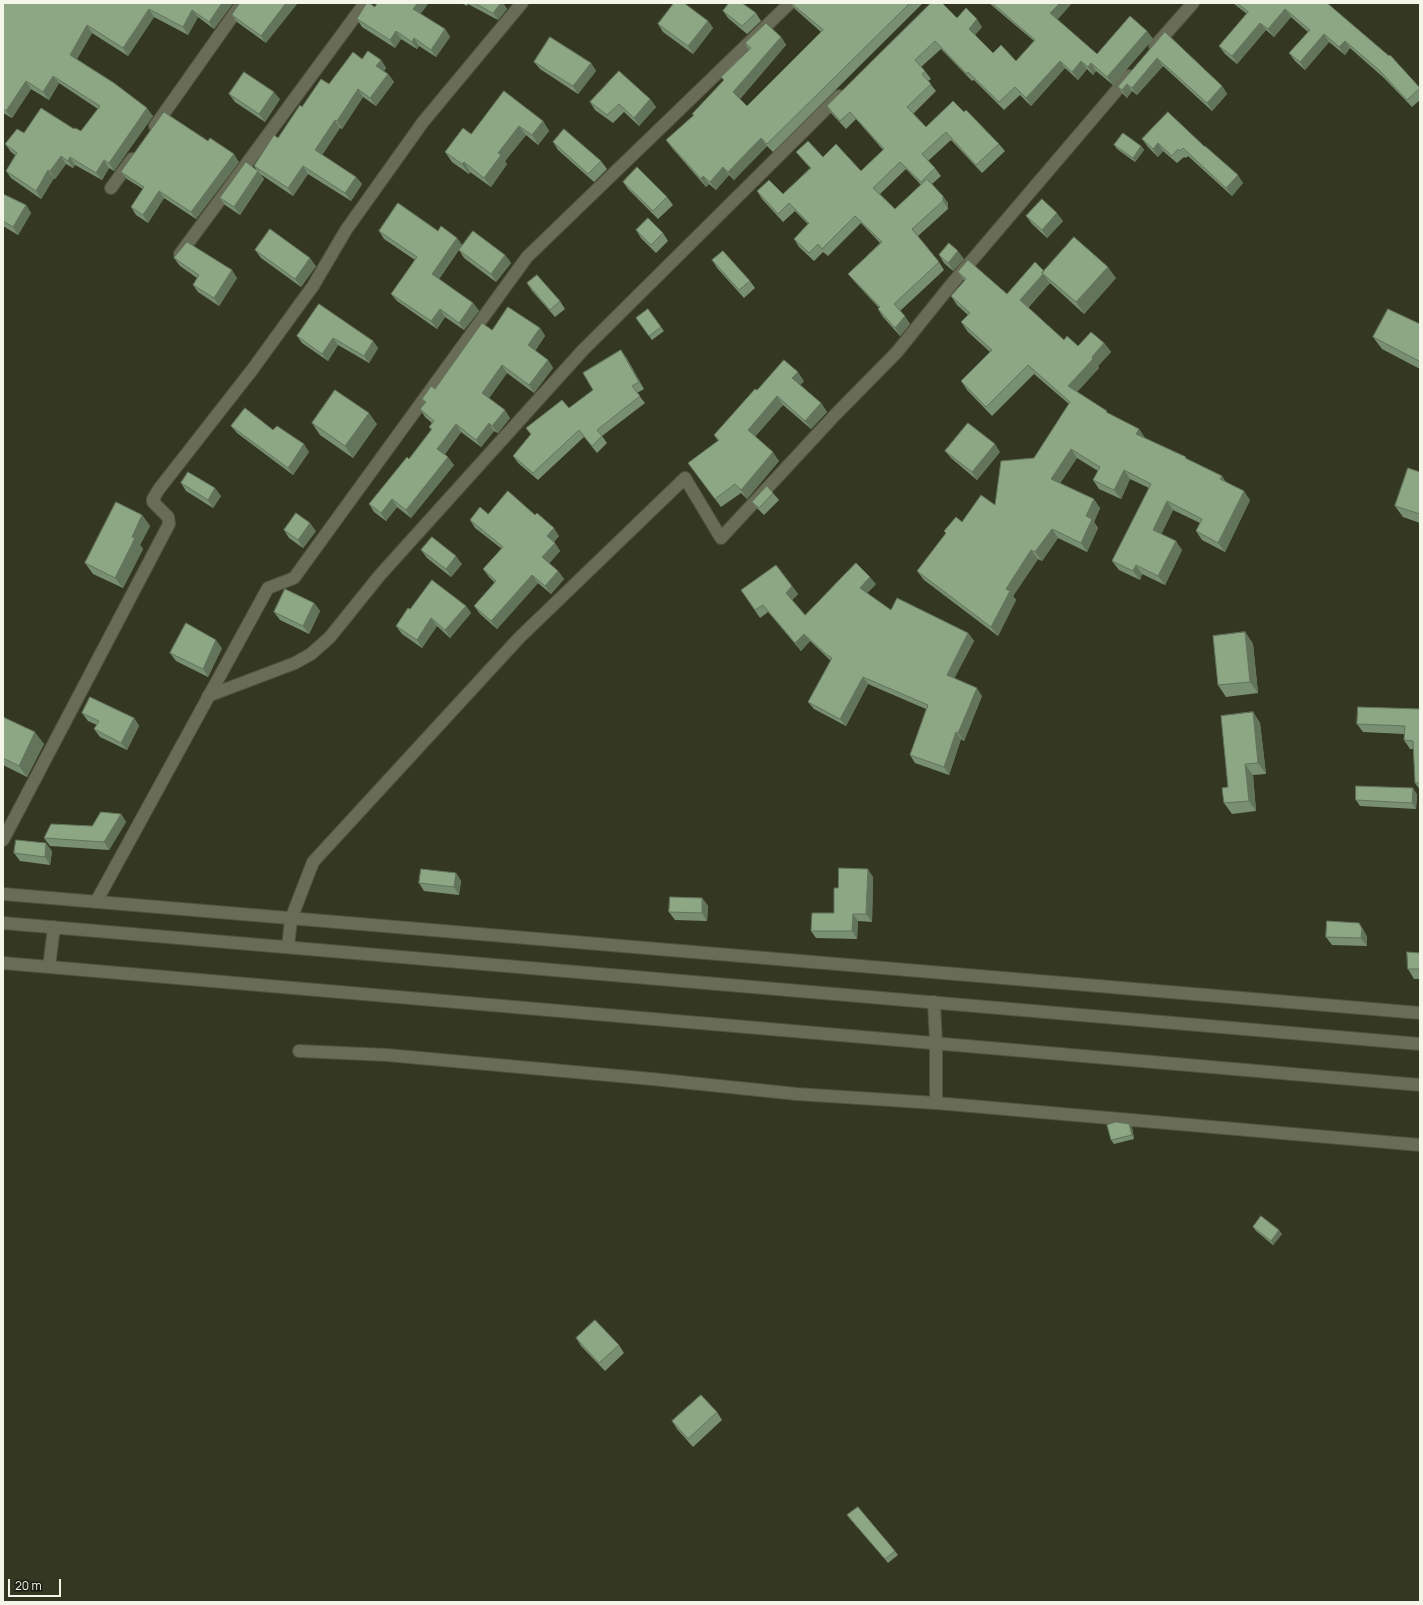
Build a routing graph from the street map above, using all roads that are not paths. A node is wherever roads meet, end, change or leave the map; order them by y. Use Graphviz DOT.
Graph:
graph roads {
  1 [pos="242,3"];
  2 [pos="365,3"];
  3 [pos="522,3"];
  4 [pos="790,3"];
  5 [pos="1193,3"];
  6 [pos="1149,53"];
  7 [pos="1139,65"];
  8 [pos="850,85"];
  9 [pos="147,137"];
  10 [pos="138,150"];
  11 [pos="111,188"];
  12 [pos="180,254"];
  13 [pos="208,696"];
  14 [pos="3,840"];
  15 [pos="3,894"];
  16 [pos="96,902"];
  17 [pos="291,919"];
  18 [pos="3,923"];
  19 [pos="54,927"];
  20 [pos="288,947"];
  21 [pos="3,963"];
  22 [pos="49,967"];
  23 [pos="934,1002"];
  24 [pos="1420,1013"];
  25 [pos="936,1043"];
  26 [pos="1420,1044"];
  27 [pos="299,1051"];
  28 [pos="1420,1085"];
  29 [pos="936,1103"];
  30 [pos="1420,1145"];
  1 -- 9 [label="street"];
  2 -- 12 [label="street"];
  3 -- 14 [label="street"];
  4 -- 13 [label="street"];
  5 -- 6 [label="street"];
  7 -- 17 [label="street"];
  8 -- 13 [label="street"];
  10 -- 11 [label="street"];
  13 -- 16 [label="street"];
  15 -- 16 [label="street"];
  16 -- 17 [label="street"];
  17 -- 20 [label="street"];
  17 -- 24 [label="street"];
  18 -- 19 [label="street"];
  19 -- 20 [label="street"];
  19 -- 22 [label="street"];
  20 -- 23 [label="street"];
  21 -- 22 [label="street"];
  22 -- 25 [label="street"];
  23 -- 25 [label="street"];
  23 -- 26 [label="street"];
  25 -- 28 [label="street"];
  25 -- 29 [label="street"];
  27 -- 29 [label="street"];
  29 -- 30 [label="street"];
}
